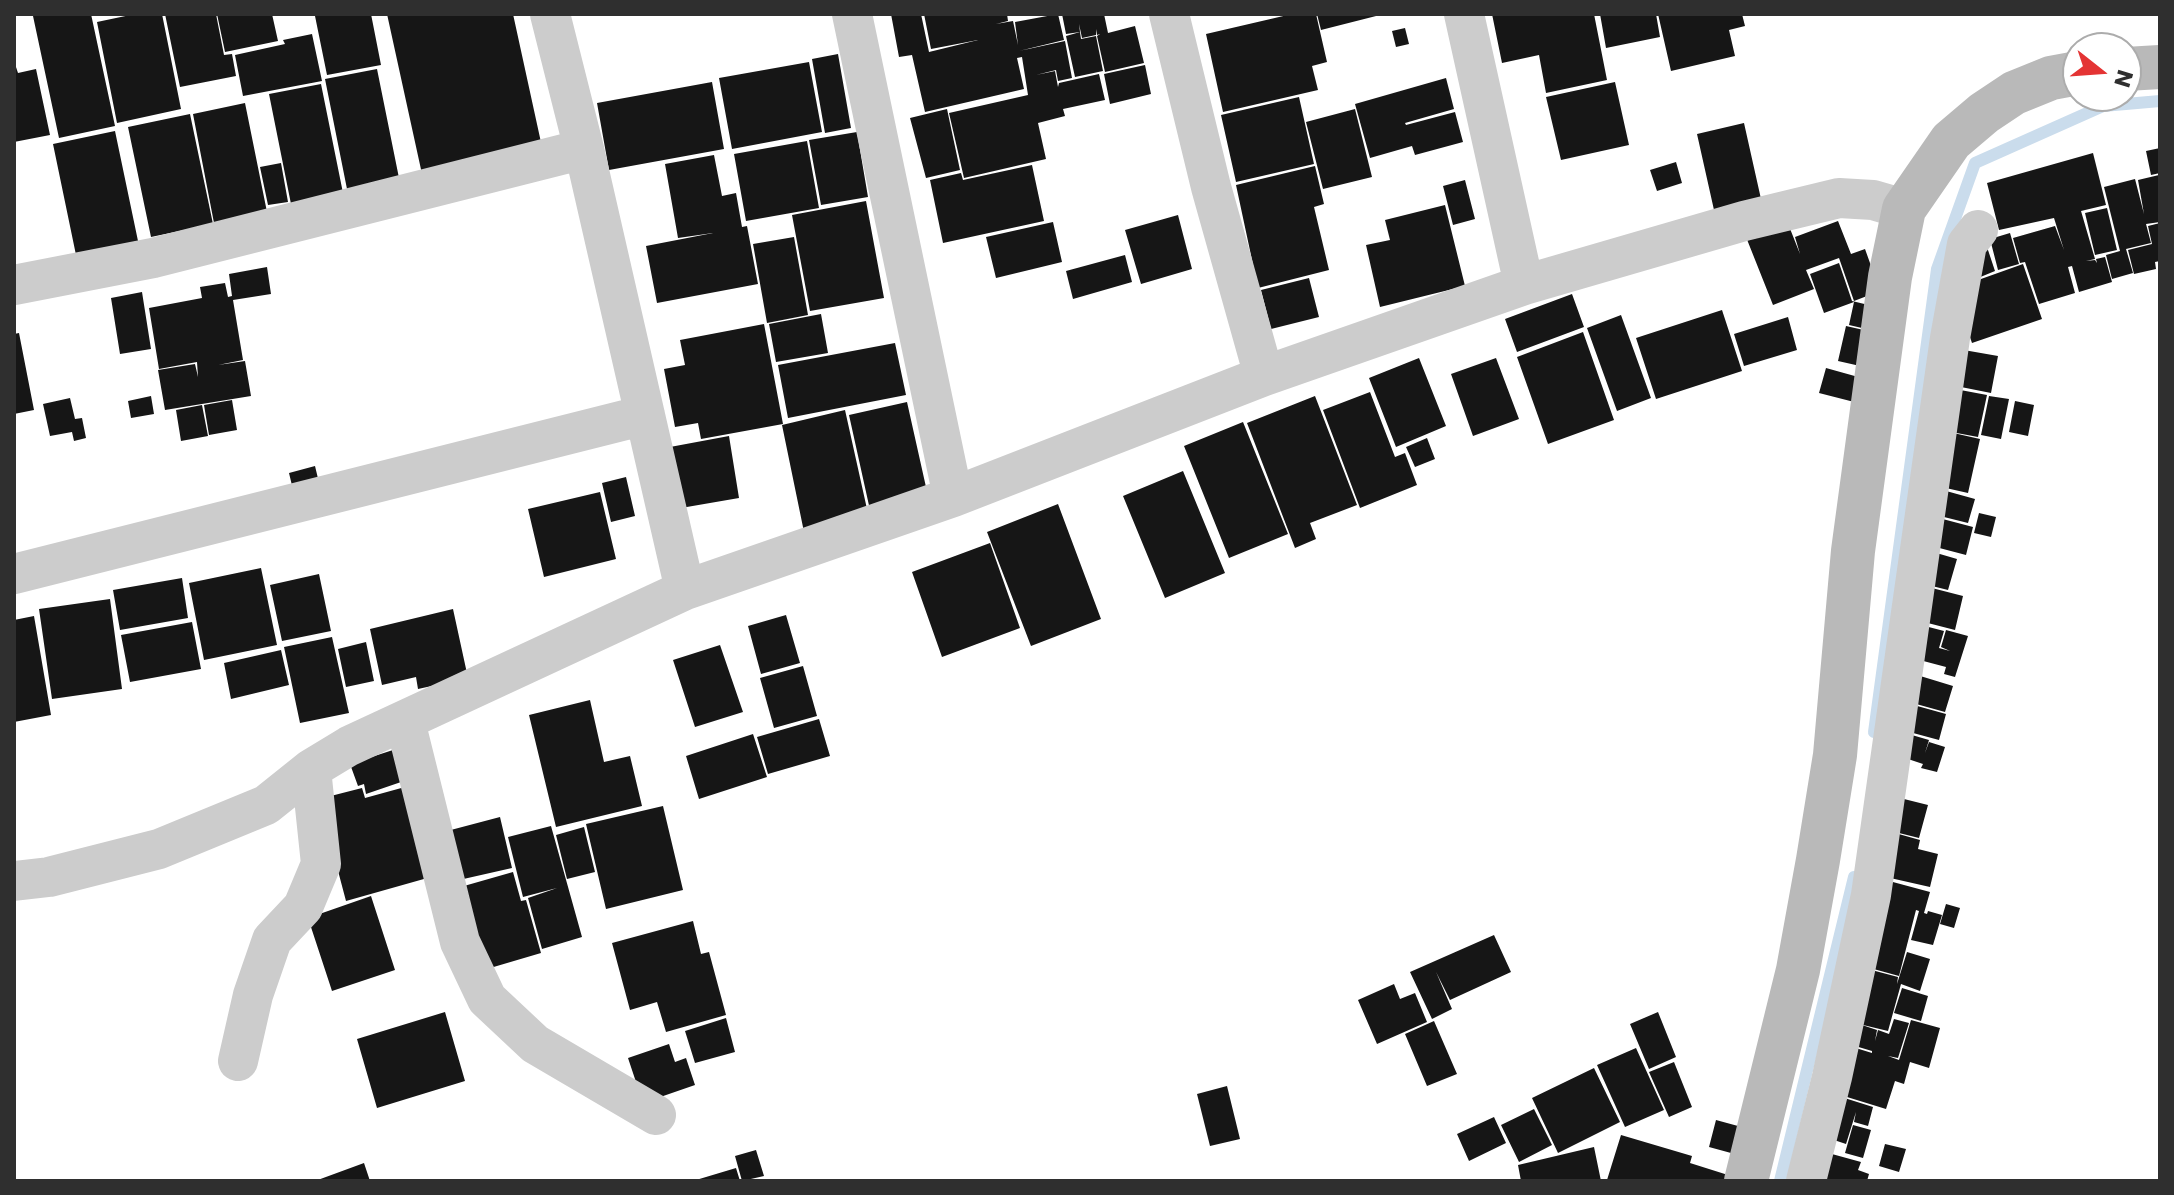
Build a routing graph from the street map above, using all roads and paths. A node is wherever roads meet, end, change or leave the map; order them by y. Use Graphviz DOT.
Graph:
graph roads {
  1 [pos="550,14"];
  2 [pos="852,14"];
  3 [pos="1169,14"];
  4 [pos="1464,14"];
  5 [pos="2062,76"];
  6 [pos="584,149"];
  7 [pos="1904,209"];
  8 [pos="1978,230"];
  9 [pos="14,285"];
  10 [pos="1524,285"];
  11 [pos="1264,376"];
  12 [pos="645,415"];
  13 [pos="953,497"];
  14 [pos="14,574"];
  15 [pos="685,590"];
  16 [pos="405,721"];
  17 [pos="311,769"];
  18 [pos="14,881"];
  19 [pos="238,1061"];
  20 [pos="656,1115"];
  21 [pos="1746,1181"];
  22 [pos="1806,1181"];
  1 -- 6 [label="street"];
  2 -- 13 [label="street"];
  3 -- 11 [label="street"];
  4 -- 10 [label="street"];
  5 -- 7 [label="street"];
  6 -- 9 [label="street"];
  6 -- 12 [label="street"];
  7 -- 10 [label="street"];
  7 -- 21 [label="street"];
  8 -- 22 [label="street"];
  10 -- 11 [label="street"];
  11 -- 13 [label="street"];
  12 -- 14 [label="street"];
  12 -- 15 [label="street"];
  13 -- 15 [label="street"];
  15 -- 16 [label="street"];
  16 -- 17 [label="street"];
  16 -- 20 [label="street"];
  17 -- 18 [label="street"];
  17 -- 19 [label="street"];
}
